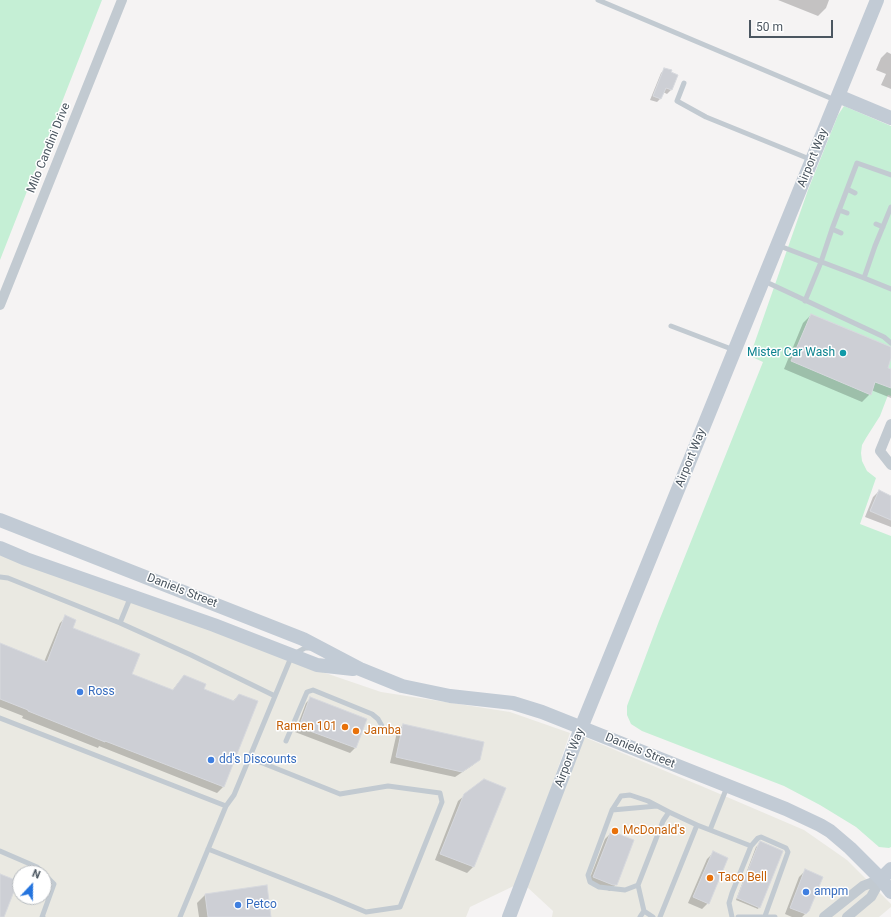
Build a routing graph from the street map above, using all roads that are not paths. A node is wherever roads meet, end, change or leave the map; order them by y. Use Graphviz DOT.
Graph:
graph roads {
  1 [pos="122,0"];
  2 [pos="598,0"];
  3 [pos="877,0"];
  4 [pos="684,83"];
  5 [pos="837,98"];
  6 [pos="891,118"];
  7 [pos="812,160"];
  8 [pos="891,175"];
  9 [pos="847,189"];
  10 [pos="855,193"];
  11 [pos="884,204"];
  12 [pos="891,207"];
  13 [pos="839,210"];
  14 [pos="847,214"];
  15 [pos="876,224"];
  16 [pos="883,227"];
  17 [pos="832,229"];
  18 [pos="841,233"];
  19 [pos="869,244"];
  20 [pos="778,245"];
  21 [pos="876,246"];
  22 [pos="821,262"];
  23 [pos="864,278"];
  24 [pos="763,281"];
  25 [pos="891,289"];
  26 [pos="805,300"];
  27 [pos="0,305"];
  28 [pos="671,326"];
  29 [pos="891,343"];
  30 [pos="735,350"];
  31 [pos="891,424"];
  32 [pos="891,465"];
  33 [pos="0,520"];
  34 [pos="0,548"];
  35 [pos="0,576"];
  36 [pos="132,595"];
  37 [pos="120,623"];
  38 [pos="322,649"];
  39 [pos="292,655"];
  40 [pos="360,669"];
  41 [pos="275,696"];
  42 [pos="0,718"];
  43 [pos="382,726"];
  44 [pos="581,728"];
  45 [pos="286,741"];
  46 [pos="250,758"];
  47 [pos="728,786"];
  48 [pos="226,806"];
  49 [pos="658,806"];
  50 [pos="612,810"];
  51 [pos="669,812"];
  52 [pos="697,825"];
  53 [pos="710,830"];
  54 [pos="751,846"];
  55 [pos="208,849"];
  56 [pos="0,852"];
  57 [pos="32,865"];
  58 [pos="891,869"];
  59 [pos="880,879"];
  60 [pos="638,885"];
  61 [pos="891,892"];
  62 [pos="46,905"];
  63 [pos="644,911"];
  64 [pos="764,916"];
  65 [pos="43,917"];
  66 [pos="180,917"];
  67 [pos="509,917"];
  68 [pos="640,917"];
  69 [pos="653,917"];
  70 [pos="660,917"];
  71 [pos="732,917"];
  72 [pos="738,917"];
  73 [pos="774,917"];
  74 [pos="824,917"];
  75 [pos="847,917"];
  1 -- 27 [label="street, Milo Candini Drive"];
  2 -- 5 [label="lane"];
  3 -- 5 [label="main road, Airport Way"];
  4 -- 7 [label="lane"];
  5 -- 6 [label="main road"];
  5 -- 7 [label="main road, Airport Way"];
  7 -- 20 [label="main road, Airport Way"];
  8 -- 9 [label="lane"];
  9 -- 10 [label="lane"];
  9 -- 13 [label="lane"];
  11 -- 12 [label="lane"];
  12 -- 16 [label="lane"];
  13 -- 14 [label="lane"];
  13 -- 17 [label="lane"];
  15 -- 16 [label="lane"];
  16 -- 21 [label="lane"];
  17 -- 18 [label="lane"];
  17 -- 22 [label="lane"];
  19 -- 21 [label="lane"];
  20 -- 22 [label="lane"];
  20 -- 24 [label="main road, Airport Way"];
  21 -- 23 [label="lane"];
  22 -- 23 [label="lane"];
  22 -- 26 [label="lane"];
  23 -- 25 [label="lane"];
  24 -- 26 [label="lane"];
  24 -- 30 [label="main road, Airport Way"];
  26 -- 29 [label="lane"];
  28 -- 30 [label="lane"];
  30 -- 44 [label="main road, Airport Way"];
  31 -- 32 [label="street"];
  33 -- 38 [label="main road, Daniels Street"];
  34 -- 36 [label="main road, Daniels Street"];
  35 -- 37 [label="lane"];
  36 -- 37 [label="lane"];
  36 -- 39 [label="main road, Daniels Street"];
  37 -- 41 [label="lane"];
  38 -- 39 [label="lane"];
  38 -- 40 [label="main road, Daniels Street"];
  39 -- 40 [label="main road, Daniels Street"];
  39 -- 41 [label="lane"];
  40 -- 44 [label="main road, Daniels Street"];
  41 -- 46 [label="lane"];
  42 -- 48 [label="lane"];
  43 -- 45 [label="lane"];
  44 -- 47 [label="main road, Daniels Street"];
  44 -- 67 [label="main road, Airport Way"];
  46 -- 48 [label="lane"];
  46 -- 55 [label="lane"];
  47 -- 53 [label="lane"];
  47 -- 59 [label="main road, Daniels Street"];
  48 -- 55 [label="lane"];
  49 -- 50 [label="lane"];
  49 -- 50 [label="lane"];
  49 -- 51 [label="lane"];
  50 -- 60 [label="lane"];
  51 -- 52 [label="lane"];
  51 -- 60 [label="lane"];
  52 -- 53 [label="lane"];
  52 -- 70 [label="lane"];
  53 -- 54 [label="lane"];
  54 -- 64 [label="lane"];
  54 -- 71 [label="lane"];
  55 -- 66 [label="lane"];
  56 -- 57 [label="lane"];
  58 -- 59 [label="main road"];
  59 -- 61 [label="main road, Daniels Street"];
  59 -- 74 [label="street"];
  59 -- 75 [label="street"];
  60 -- 63 [label="lane"];
  62 -- 65 [label="lane"];
  63 -- 68 [label="lane"];
  63 -- 69 [label="lane"];
  64 -- 72 [label="lane"];
  64 -- 73 [label="lane"];
}
